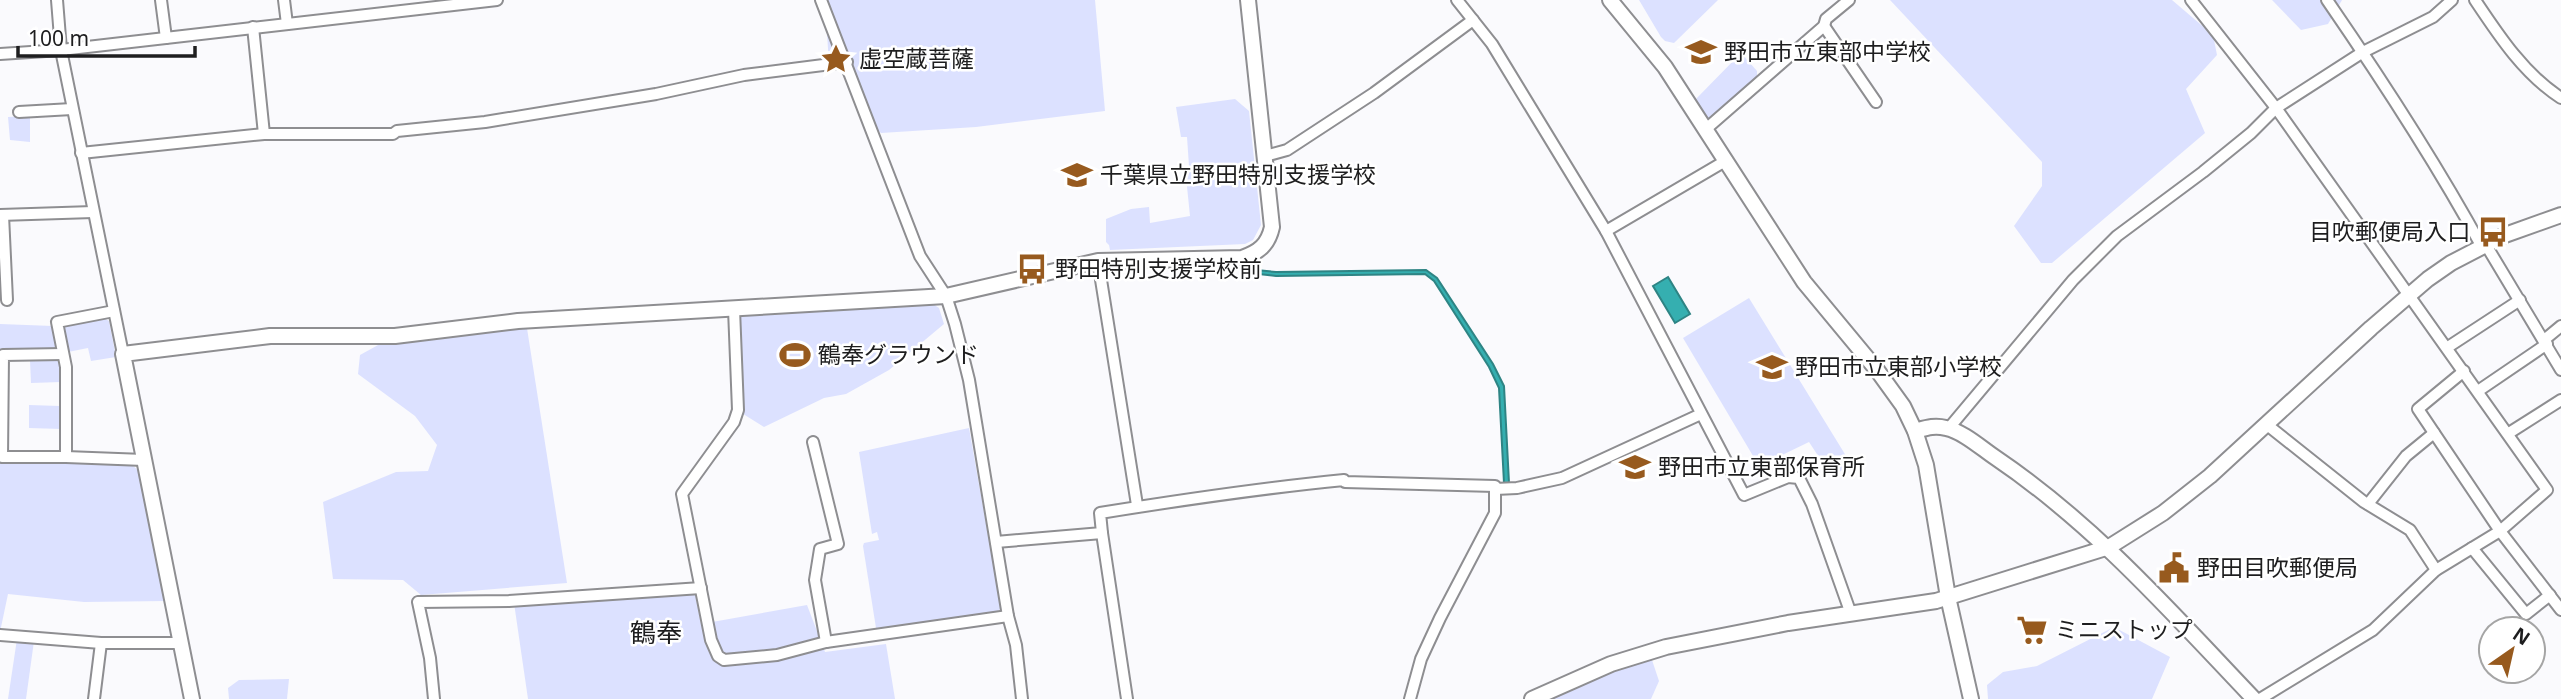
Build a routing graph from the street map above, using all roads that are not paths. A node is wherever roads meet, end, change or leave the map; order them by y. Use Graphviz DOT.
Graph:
graph roads {
  1 [pos="57,0"];
  2 [pos="161,0"];
  3 [pos="284,0"];
  4 [pos="497,0"];
  5 [pos="821,0"];
  6 [pos="1248,0"];
  7 [pos="1457,0"];
  8 [pos="1610,0"];
  9 [pos="1849,0"];
  10 [pos="2191,0"];
  11 [pos="2327,0"];
  12 [pos="2452,0"];
  13 [pos="2474,0"];
  14 [pos="475,1"];
  15 [pos="400,6"];
  16 [pos="1473,20"];
  17 [pos="287,24"];
  18 [pos="1824,26"];
  19 [pos="253,27"];
  20 [pos="166,38"];
  21 [pos="61,50"];
  22 [pos="2363,52"];
  23 [pos="0,54"];
  24 [pos="847,62"];
  25 [pos="2561,98"];
  26 [pos="1876,102"];
  27 [pos="2276,108"];
  28 [pos="72,109"];
  29 [pos="19,112"];
  30 [pos="1706,129"];
  31 [pos="264,134"];
  32 [pos="81,153"];
  33 [pos="1265,156"];
  34 [pos="1727,160"];
  35 [pos="93,212"];
  36 [pos="2,215"];
  37 [pos="2561,215"];
  38 [pos="1606,231"];
  39 [pos="2484,246"];
  40 [pos="1098,261"];
  41 [pos="2409,294"];
  42 [pos="946,296"];
  43 [pos="7,300"];
  44 [pos="2520,300"];
  45 [pos="734,309"];
  46 [pos="114,310"];
  47 [pos="2561,326"];
  48 [pos="2546,342"];
  49 [pos="2448,348"];
  50 [pos="63,354"];
  51 [pos="123,354"];
  52 [pos="2561,370"];
  53 [pos="2464,371"];
  54 [pos="2478,391"];
  55 [pos="2561,400"];
  56 [pos="1701,414"];
  57 [pos="2266,424"];
  58 [pos="1949,428"];
  59 [pos="1915,431"];
  60 [pos="2434,433"];
  61 [pos="2509,433"];
  62 [pos="813,442"];
  63 [pos="66,457"];
  64 [pos="144,460"];
  65 [pos="1495,489"];
  66 [pos="2368,504"];
  67 [pos="1137,505"];
  68 [pos="2500,531"];
  69 [pos="1102,533"];
  70 [pos="996,542"];
  71 [pos="2109,547"];
  72 [pos="2472,548"];
  73 [pos="2436,570"];
  74 [pos="701,588"];
  75 [pos="2550,595"];
  76 [pos="1948,597"];
  77 [pos="2561,610"];
  78 [pos="1851,614"];
  79 [pos="1008,617"];
  80 [pos="0,635"];
  81 [pos="826,642"];
  82 [pos="102,643"];
  83 [pos="181,643"];
  84 [pos="94,699"];
  85 [pos="192,699"];
  86 [pos="434,699"];
  87 [pos="1023,699"];
  88 [pos="1127,699"];
  89 [pos="1410,699"];
  90 [pos="1532,699"];
  91 [pos="1972,699"];
  92 [pos="2254,699"];
  93 [pos="2260,699"];
  1 -- 21 [label="street"];
  2 -- 20 [label="street"];
  3 -- 17 [label="street"];
  4 -- 14 [label="street"];
  5 -- 24 [label="street"];
  6 -- 33 [label="street"];
  7 -- 16 [label="street"];
  8 -- 30 [label="street"];
  9 -- 18 [label="street"];
  10 -- 27 [label="street"];
  11 -- 22 [label="street"];
  12 -- 22 [label="street"];
  13 -- 25 [label="street"];
  14 -- 15 [label="street"];
  15 -- 17 [label="street"];
  16 -- 33 [label="street"];
  16 -- 38 [label="street"];
  17 -- 19 [label="street"];
  18 -- 26 [label="street"];
  18 -- 30 [label="street"];
  19 -- 20 [label="street"];
  19 -- 31 [label="street"];
  20 -- 21 [label="street"];
  21 -- 23 [label="street"];
  21 -- 28 [label="street"];
  22 -- 27 [label="street"];
  22 -- 39 [label="street"];
  24 -- 31 [label="street"];
  24 -- 42 [label="street"];
  27 -- 41 [label="street"];
  27 -- 58 [label="street"];
  28 -- 29 [label="street"];
  28 -- 32 [label="street"];
  30 -- 34 [label="street"];
  31 -- 32 [label="street"];
  32 -- 35 [label="street"];
  33 -- 40 [label="street"];
  34 -- 38 [label="street"];
  34 -- 59 [label="street"];
  35 -- 36 [label="street"];
  35 -- 46 [label="street"];
  36 -- 43 [label="street"];
  37 -- 39 [label="street"];
  38 -- 56 [label="street"];
  39 -- 41 [label="street"];
  39 -- 44 [label="street"];
  40 -- 42 [label="street"];
  40 -- 67 [label="street"];
  41 -- 49 [label="street"];
  41 -- 57 [label="street"];
  42 -- 45 [label="street"];
  42 -- 70 [label="street"];
  44 -- 48 [label="street"];
  44 -- 49 [label="street"];
  45 -- 51 [label="street"];
  45 -- 74 [label="street"];
  46 -- 50 [label="street"];
  46 -- 51 [label="street"];
  47 -- 48 [label="street"];
  48 -- 52 [label="street"];
  48 -- 54 [label="street"];
  49 -- 53 [label="street"];
  50 -- 63 [label="street"];
  50 -- 63 [label="street"];
  51 -- 64 [label="street"];
  53 -- 54 [label="street"];
  53 -- 60 [label="street"];
  54 -- 61 [label="street"];
  55 -- 61 [label="street"];
  56 -- 65 [label="street"];
  56 -- 78 [label="street"];
  57 -- 66 [label="street"];
  57 -- 71 [label="street"];
  58 -- 59 [label="street"];
  58 -- 71 [label="street"];
  59 -- 76 [label="street"];
  60 -- 66 [label="street"];
  60 -- 68 [label="street"];
  61 -- 68 [label="street"];
  62 -- 81 [label="street"];
  63 -- 64 [label="street"];
  64 -- 83 [label="street"];
  65 -- 67 [label="street"];
  65 -- 89 [label="street"];
  66 -- 73 [label="street"];
  67 -- 69 [label="street"];
  68 -- 72 [label="street"];
  68 -- 75 [label="street"];
  69 -- 70 [label="street"];
  69 -- 88 [label="street"];
  70 -- 79 [label="street"];
  71 -- 76 [label="street"];
  71 -- 92 [label="street"];
  72 -- 73 [label="street"];
  72 -- 75 [label="street"];
  73 -- 93 [label="street"];
  74 -- 81 [label="street"];
  74 -- 86 [label="street"];
  75 -- 77 [label="street"];
  76 -- 78 [label="street"];
  76 -- 91 [label="street"];
  78 -- 90 [label="street"];
  79 -- 81 [label="street"];
  79 -- 87 [label="street"];
  80 -- 82 [label="street"];
  82 -- 83 [label="street"];
  82 -- 84 [label="street"];
  83 -- 85 [label="street"];
}
